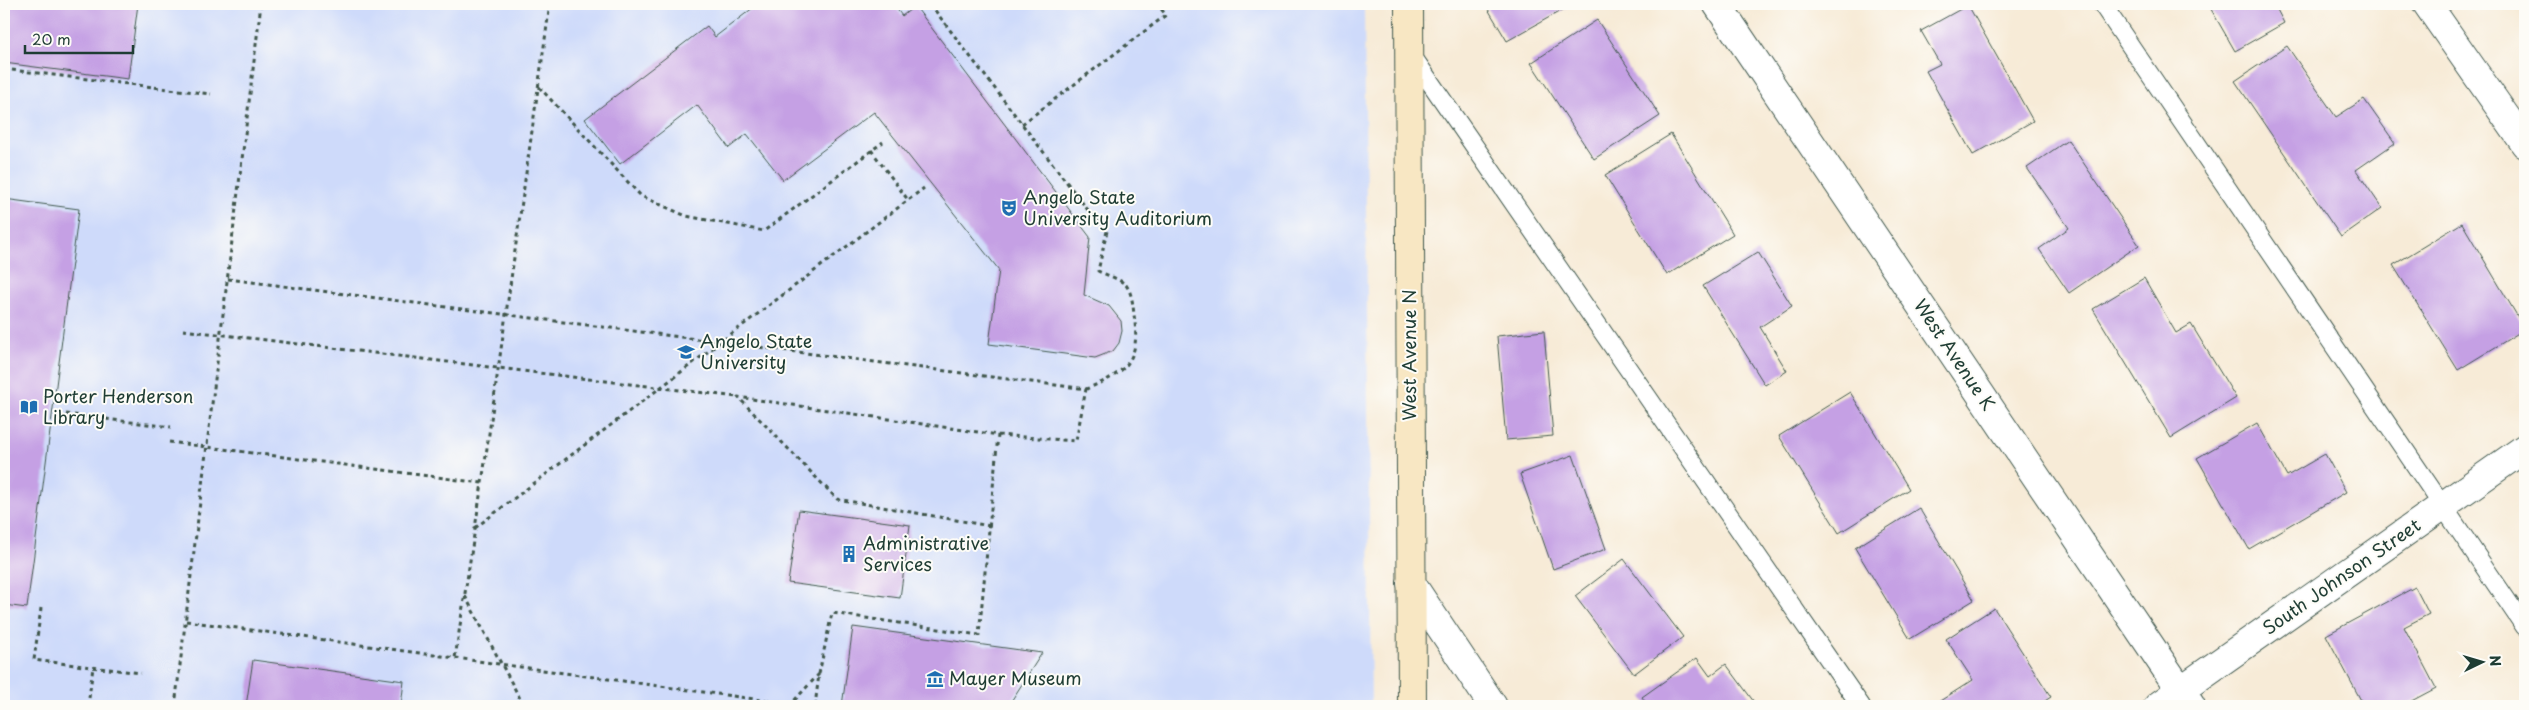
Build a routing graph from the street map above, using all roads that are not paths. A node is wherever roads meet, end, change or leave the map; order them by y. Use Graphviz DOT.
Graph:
graph roads {
  1 [pos="1408,4"];
  2 [pos="1717,4"];
  3 [pos="2102,4"];
  4 [pos="2427,4"];
  5 [pos="1409,51"];
  6 [pos="2525,144"];
  7 [pos="2525,448"];
  8 [pos="2444,505"];
  9 [pos="1411,582"];
  10 [pos="2525,627"];
  11 [pos="2186,698"];
  12 [pos="1412,706"];
  13 [pos="1493,706"];
  14 [pos="1862,706"];
  15 [pos="2158,706"];
  1 -- 5 [label="main road, West Avenue N"];
  2 -- 11 [label="street, West Avenue K"];
  3 -- 8 [label="lane"];
  4 -- 6 [label="street"];
  5 -- 9 [label="main road, West Avenue N"];
  5 -- 14 [label="lane"];
  7 -- 8 [label="street, South Johnson Street"];
  8 -- 10 [label="lane"];
  8 -- 11 [label="street, South Johnson Street"];
  9 -- 12 [label="main road, West Avenue N"];
  9 -- 13 [label="street"];
  11 -- 15 [label="street, South Johnson Street"];
}
